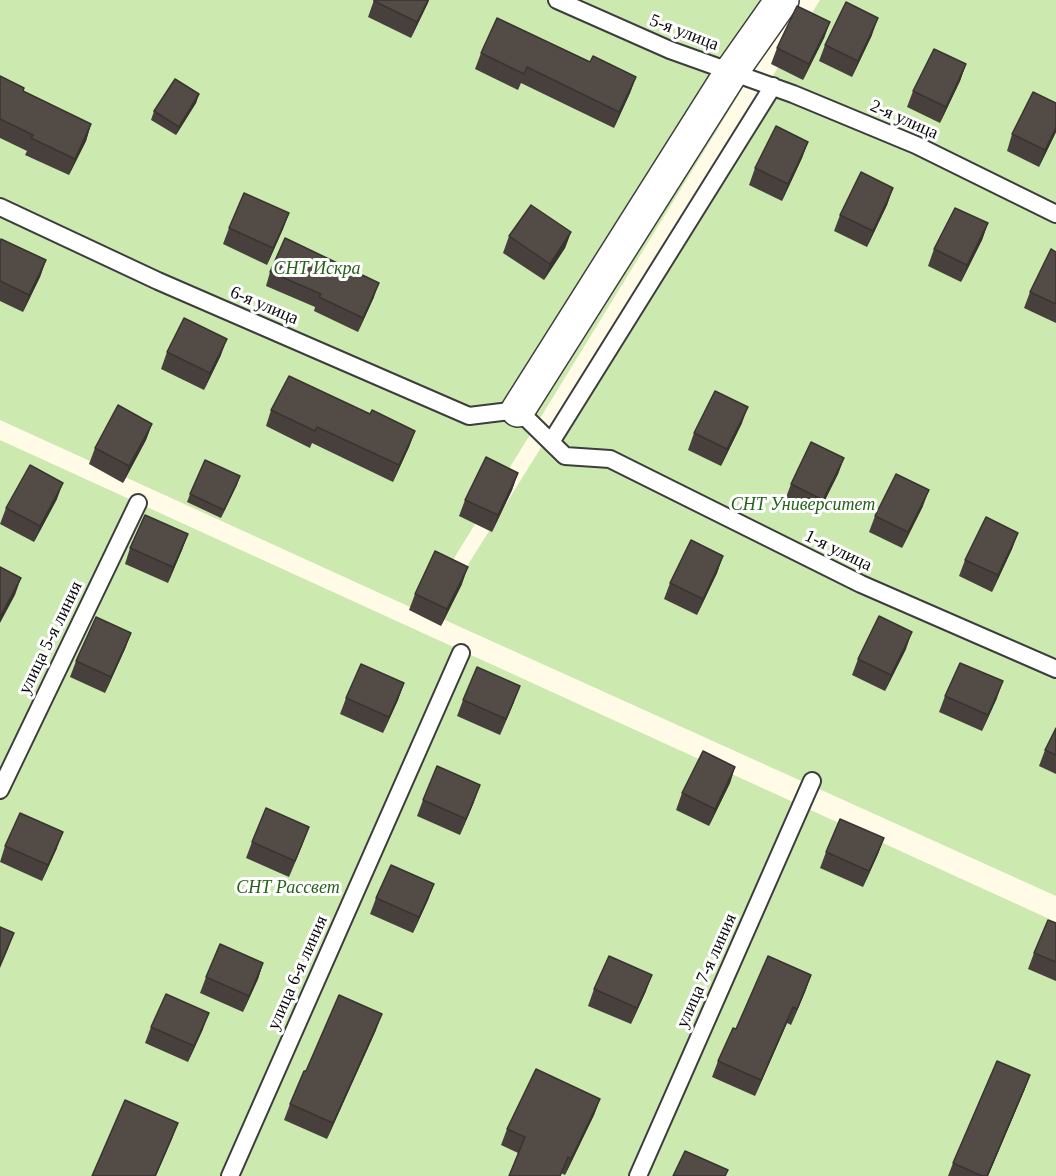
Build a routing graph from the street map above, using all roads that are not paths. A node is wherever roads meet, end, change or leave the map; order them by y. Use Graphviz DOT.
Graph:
graph roads {
  1 [pos="557,0"];
  2 [pos="782,0"];
  3 [pos="732,72"];
  4 [pos="773,86"];
  5 [pos="0,207"];
  6 [pos="1056,214"];
  7 [pos="518,411"];
  8 [pos="551,442"];
  9 [pos="138,502"];
  10 [pos="461,653"];
  11 [pos="1056,669"];
  12 [pos="812,781"];
  13 [pos="0,790"];
  14 [pos="230,1176"];
  15 [pos="638,1176"];
  1 -- 3 [label="lane, 5-я улица"];
  2 -- 3 [label="street"];
  3 -- 4 [label="lane, 2-я улица"];
  3 -- 7 [label="street"];
  4 -- 6 [label="lane, 2-я улица"];
  4 -- 8 [label="lane"];
  5 -- 7 [label="lane, 6-я улица"];
  7 -- 8 [label="lane, 1-я улица"];
  8 -- 11 [label="lane, 1-я улица"];
  9 -- 13 [label="lane, улица 5-я линия"];
  10 -- 14 [label="lane, улица 6-я линия"];
  12 -- 15 [label="lane, улица 7-я линия"];
}
